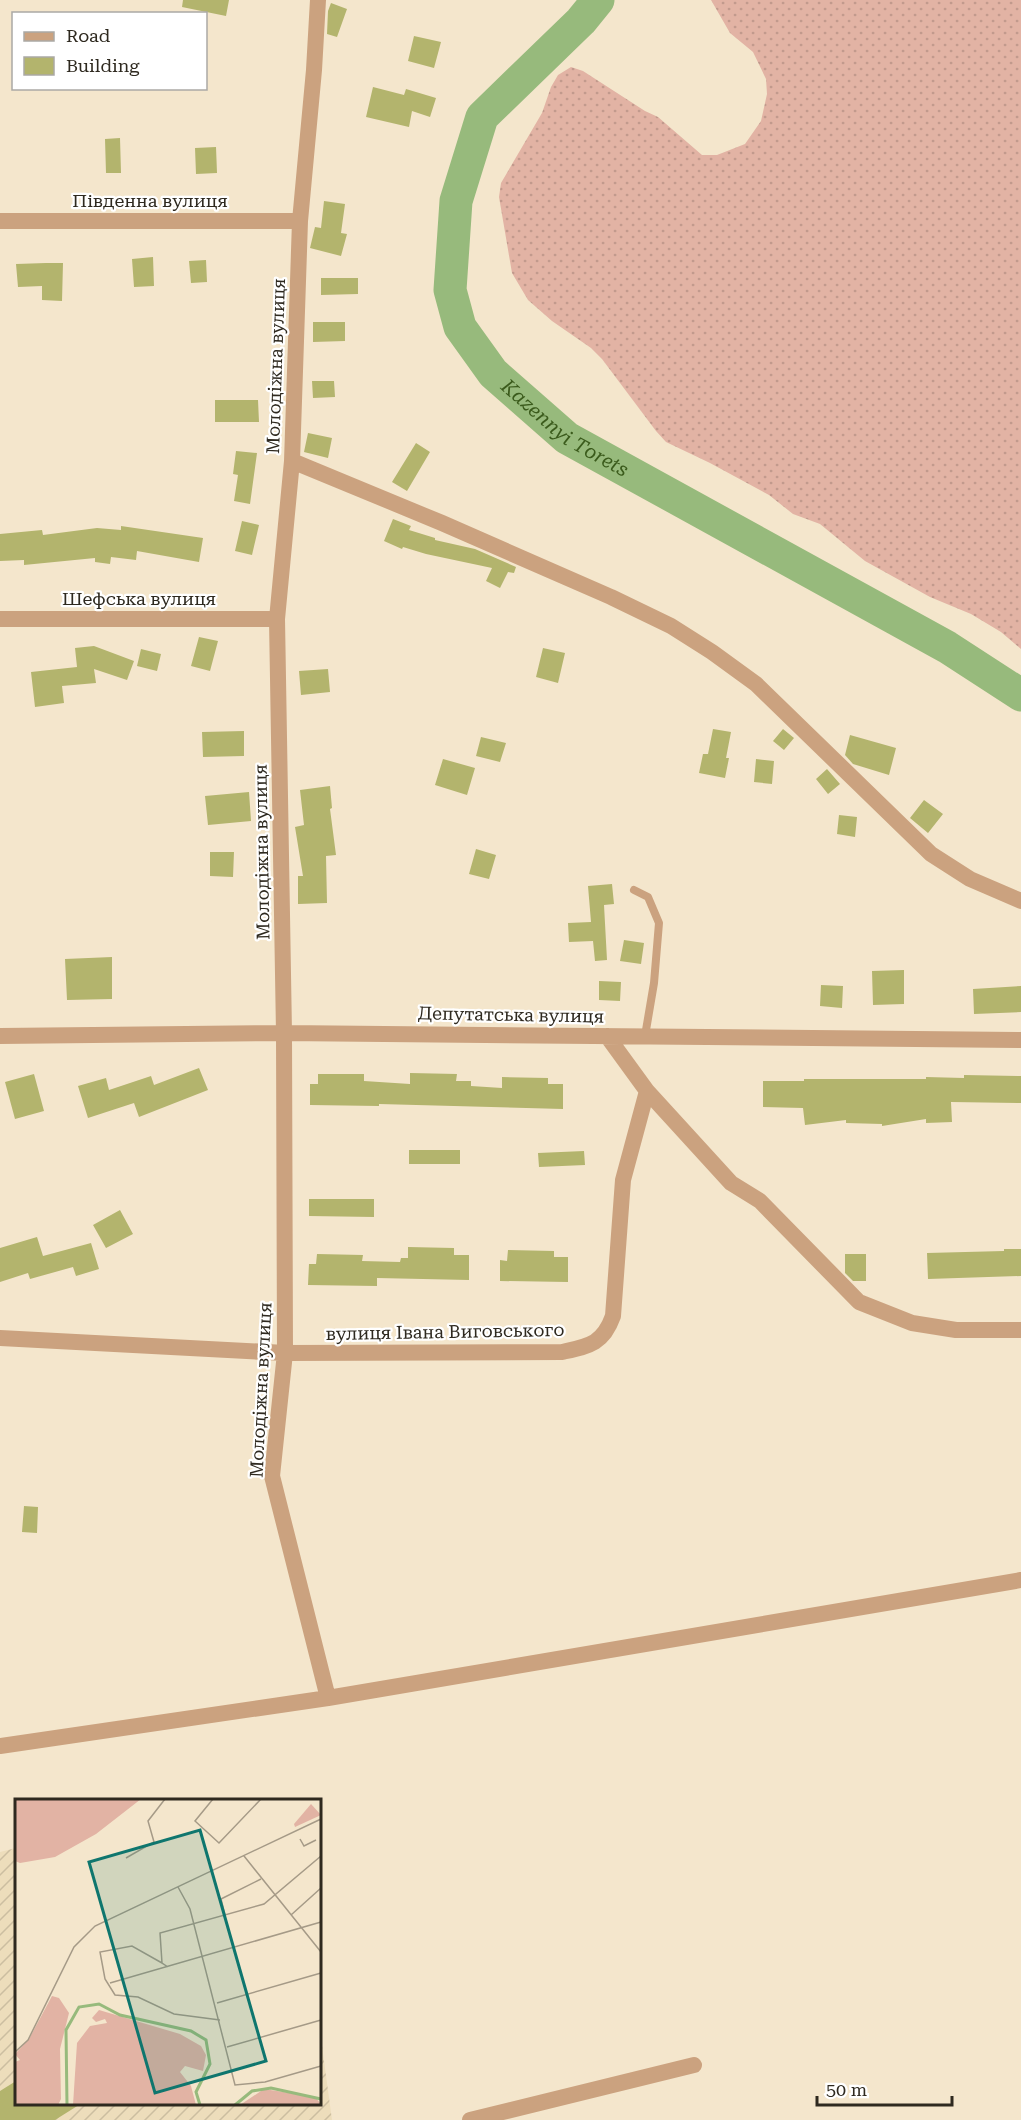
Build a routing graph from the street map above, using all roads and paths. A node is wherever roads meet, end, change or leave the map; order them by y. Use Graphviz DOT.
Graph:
graph roads {
  1 [pos="318,0"];
  2 [pos="0,221"];
  3 [pos="300,221"];
  4 [pos="292,461"];
  5 [pos="0,619"];
  6 [pos="277,619"];
  7 [pos="634,890"];
  8 [pos="1021,901"];
  9 [pos="284,1033"];
  10 [pos="0,1036"];
  11 [pos="607,1036"];
  12 [pos="645,1036"];
  13 [pos="1021,1040"];
  14 [pos="647,1091"];
  15 [pos="1021,1330"];
  16 [pos="0,1338"];
  17 [pos="285,1353"];
  18 [pos="1021,1580"];
  19 [pos="328,1698"];
  20 [pos="0,1746"];
  21 [pos="694,2065"];
  22 [pos="470,2120"];
  1 -- 3 [label="street, Молодіжна вулиця"];
  2 -- 3 [label="street, Південна вулиця"];
  3 -- 4 [label="street, Молодіжна вулиця"];
  4 -- 6 [label="street, Молодіжна вулиця"];
  4 -- 8 [label="street"];
  5 -- 6 [label="street, Шефська вулиця"];
  6 -- 9 [label="street, Молодіжна вулиця"];
  7 -- 12 [label="lane"];
  9 -- 10 [label="street, Депутатська вулиця"];
  9 -- 11 [label="street, Депутатська вулиця"];
  9 -- 17 [label="street, Молодіжна вулиця"];
  11 -- 12 [label="street, Депутатська вулиця"];
  11 -- 14 [label="street"];
  12 -- 13 [label="street, Депутатська вулиця"];
  14 -- 15 [label="street"];
  14 -- 17 [label="street, вулиця Івана Виговського"];
  16 -- 17 [label="street, вулиця Івана Виговського"];
  17 -- 19 [label="street, Молодіжна вулиця"];
  18 -- 19 [label="street"];
  19 -- 20 [label="street"];
  21 -- 22 [label="street"];
}
